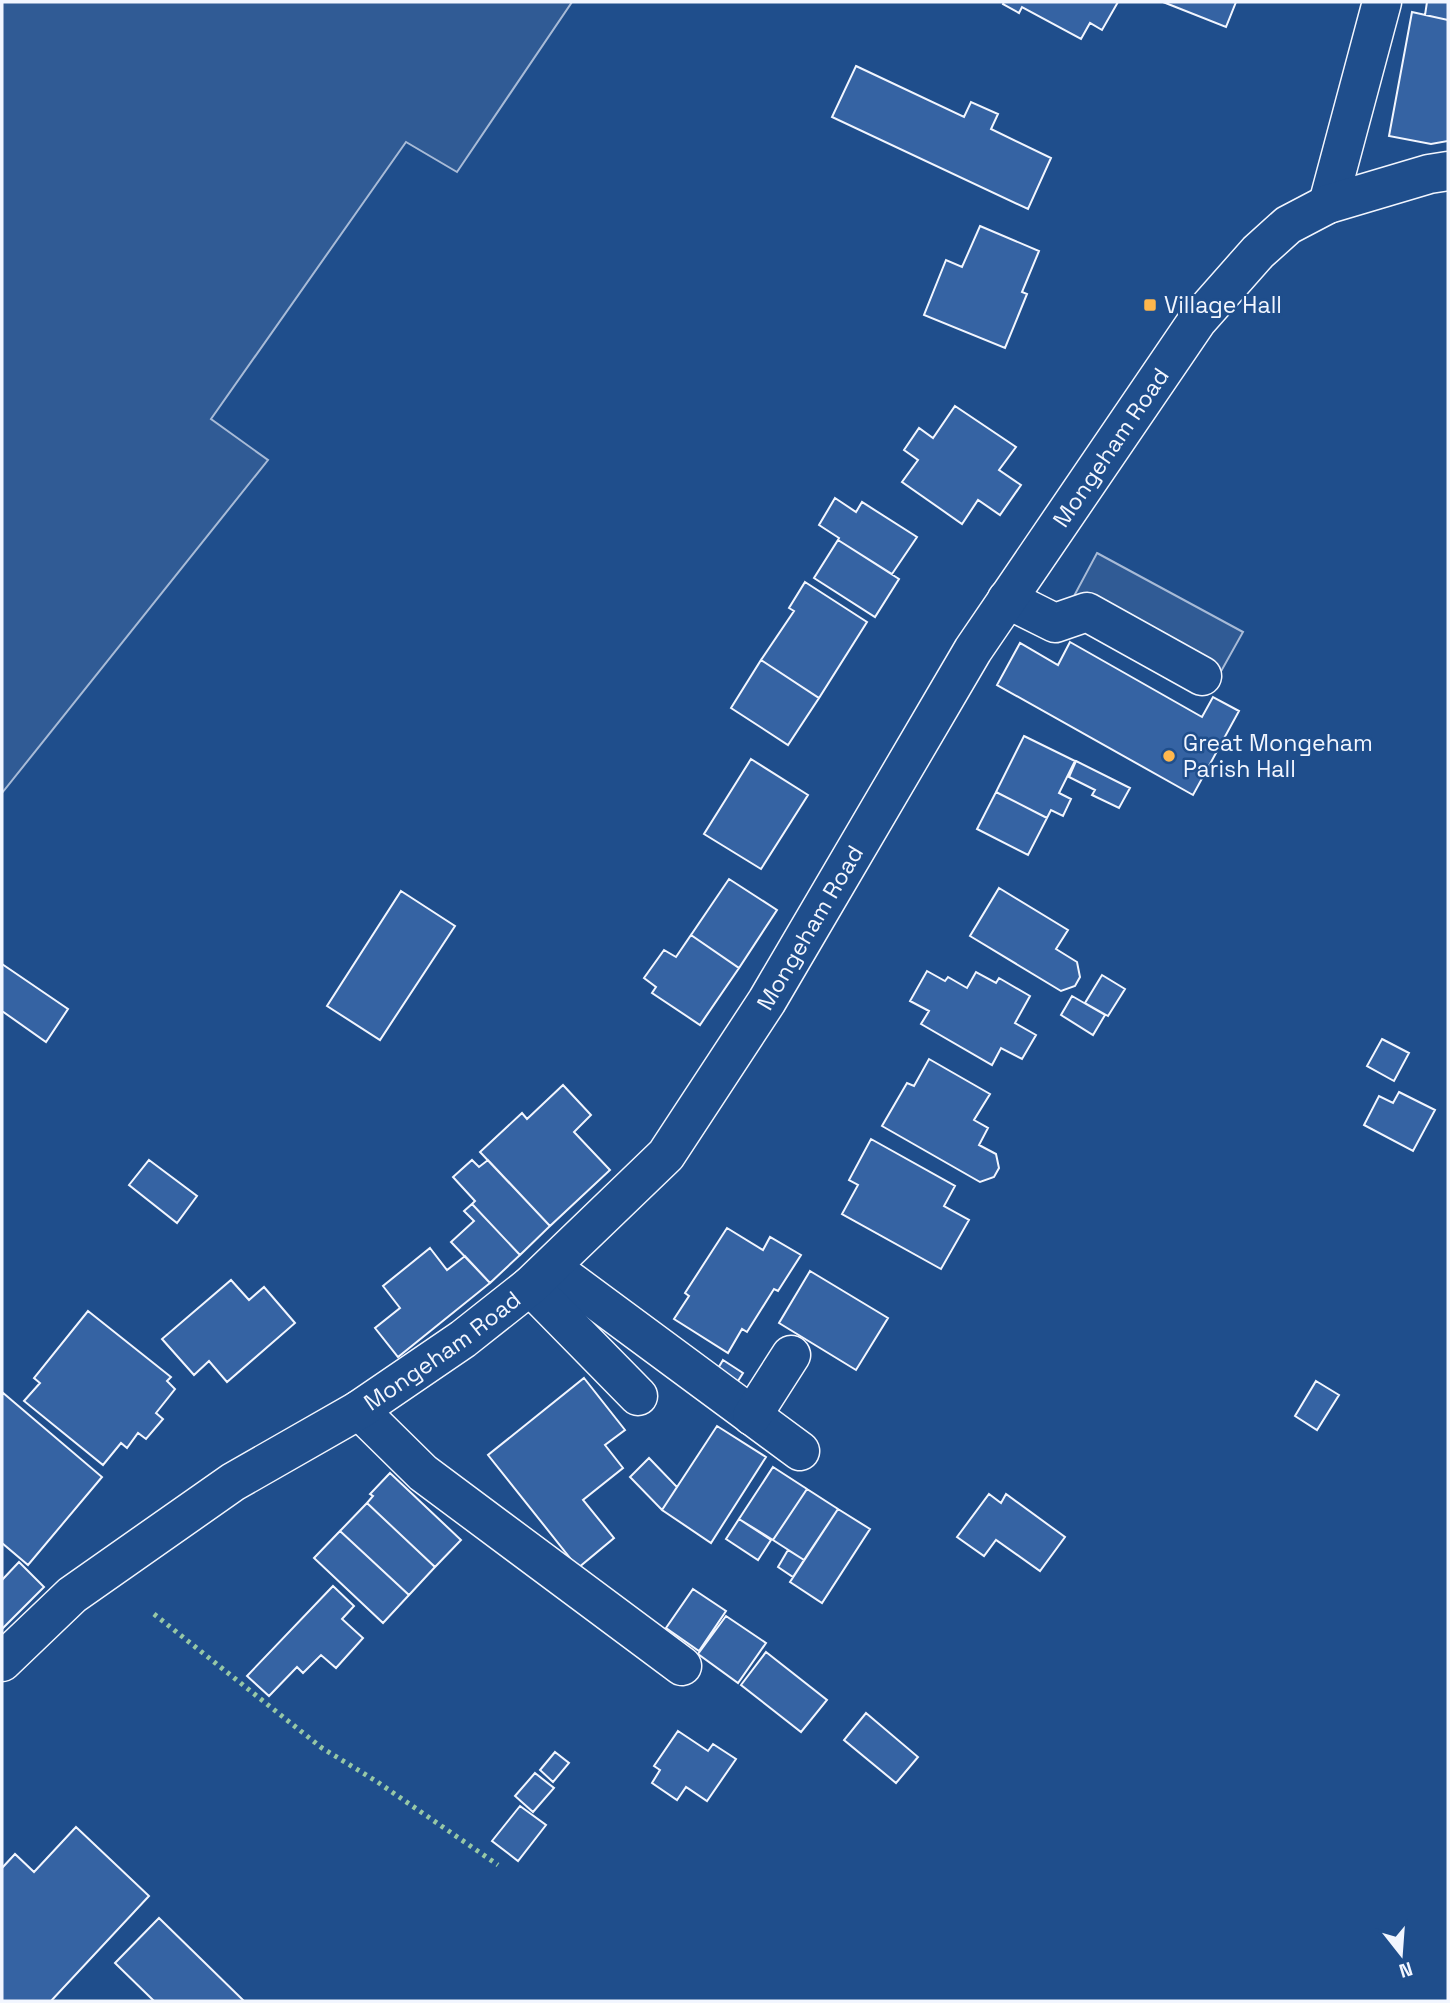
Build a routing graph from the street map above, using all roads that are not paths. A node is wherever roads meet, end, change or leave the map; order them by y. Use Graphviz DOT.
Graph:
graph roads {
  1 [pos="1382,2"];
  2 [pos="1448,171"];
  3 [pos="1328,204"];
  4 [pos="1007,599"];
  5 [pos="1202,676"];
  6 [pos="541,1276"];
  7 [pos="790,1355"];
  8 [pos="638,1396"];
  9 [pos="359,1410"];
  10 [pos="752,1416"];
  11 [pos="800,1451"];
  12 [pos="2,1662"];
  13 [pos="682,1666"];
  1 -- 3 [label="street"];
  2 -- 3 [label="street, Mongeham Road"];
  3 -- 4 [label="street, Mongeham Road"];
  4 -- 5 [label="street"];
  4 -- 6 [label="street, Mongeham Road"];
  6 -- 8 [label="street"];
  6 -- 9 [label="street, Mongeham Road"];
  6 -- 10 [label="street"];
  7 -- 10 [label="street"];
  9 -- 12 [label="street, Mongeham Road"];
  9 -- 13 [label="street"];
  10 -- 11 [label="street"];
}
